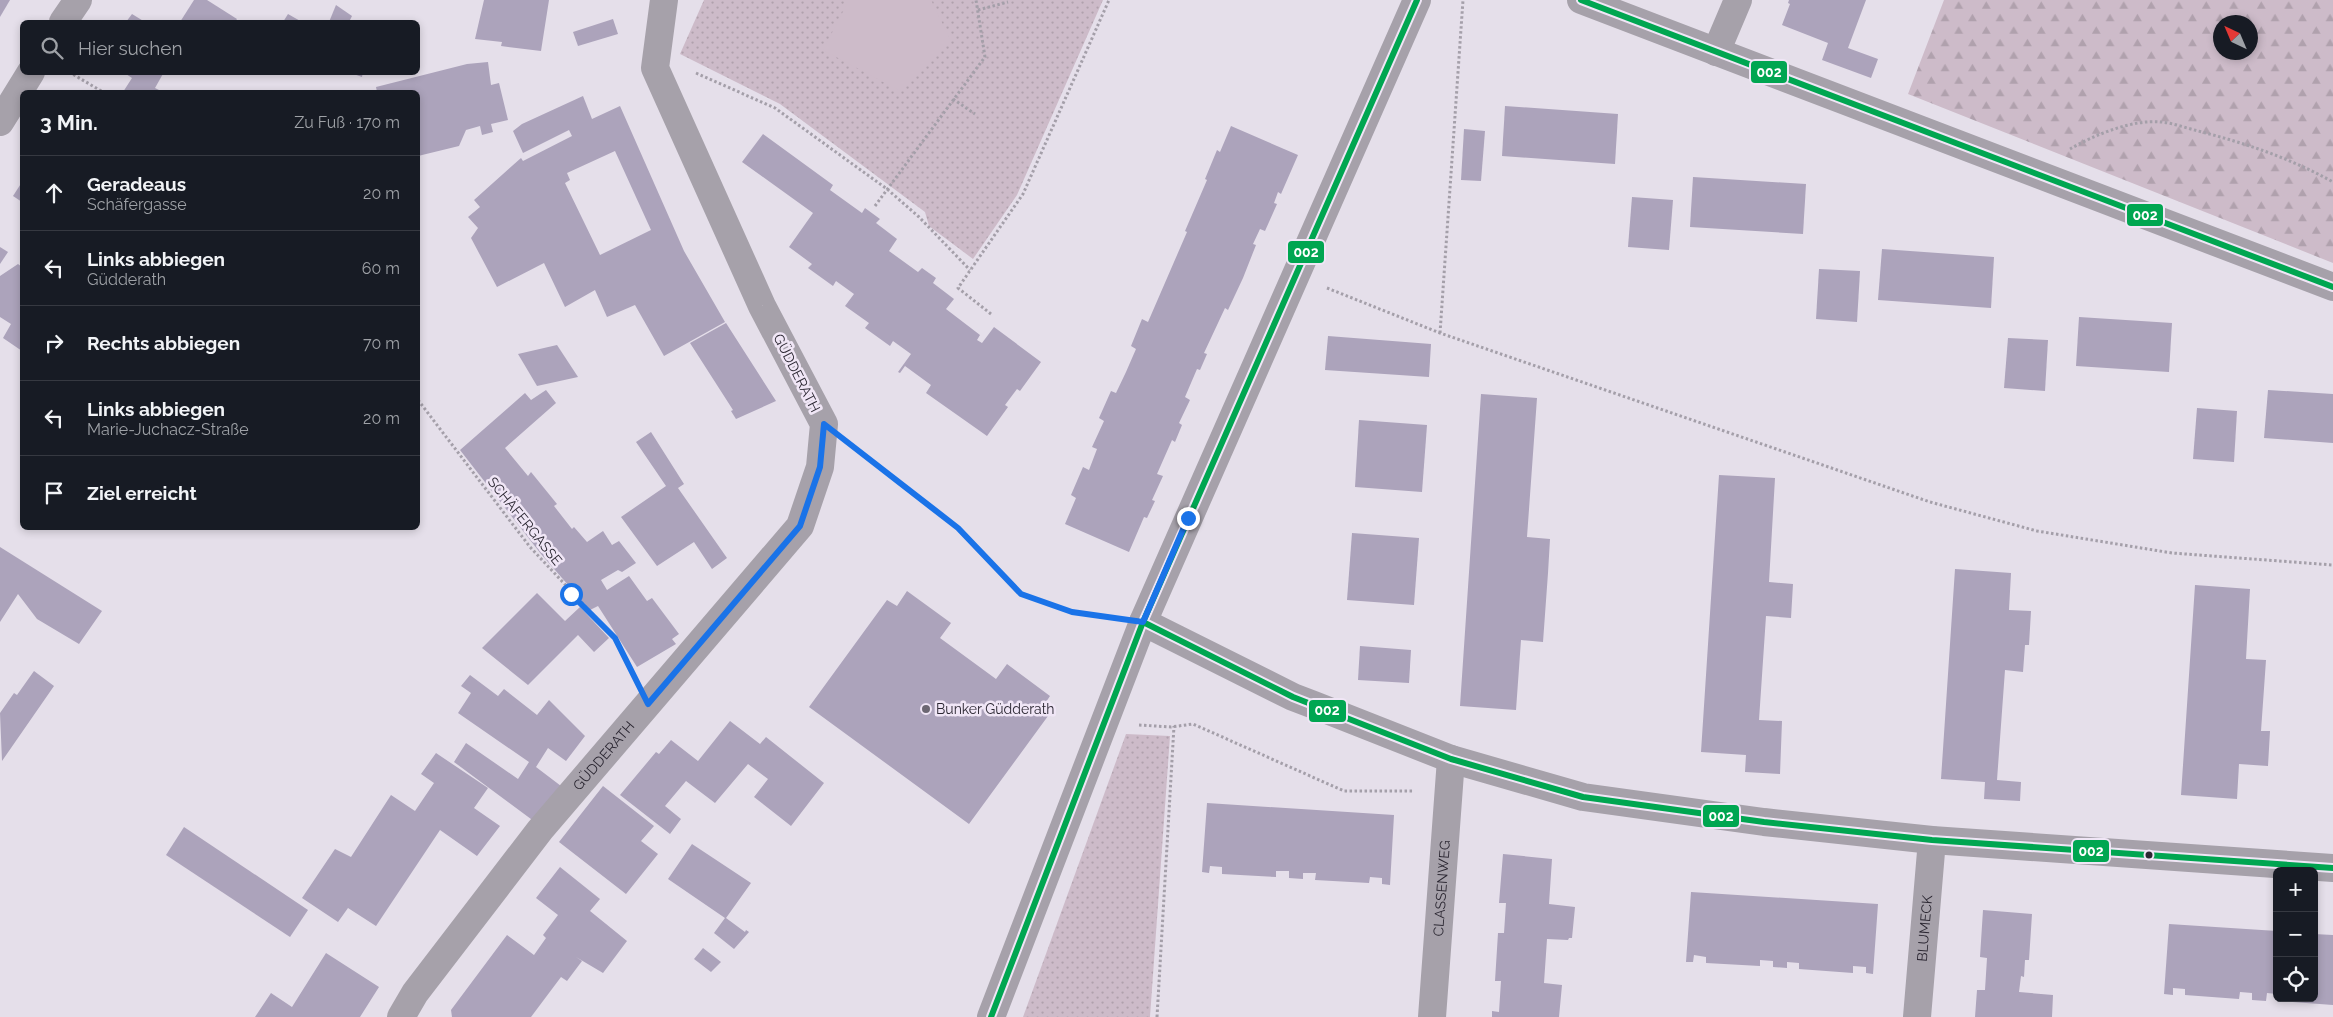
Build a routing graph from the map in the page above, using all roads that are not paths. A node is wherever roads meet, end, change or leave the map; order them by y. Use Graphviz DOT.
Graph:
graph roads {
  1 [pos="78,0"];
  2 [pos="664,0"];
  3 [pos="1417,0"];
  4 [pos="1582,0"];
  5 [pos="1738,0"];
  6 [pos="64,20"];
  7 [pos="1716,52"];
  8 [pos="29,75"];
  9 [pos="0,122"];
  10 [pos="2333,287"];
  11 [pos="1143,622"];
  12 [pos="1451,759"];
  13 [pos="1932,840"];
  14 [pos="2333,868"];
  15 [pos="401,1017"];
  16 [pos="991,1017"];
  17 [pos="1432,1017"];
  18 [pos="1917,1017"];
  1 -- 6 [label="street"];
  2 -- 15 [label="street, GÜDDERATH"];
  3 -- 11 [label="street"];
  4 -- 7 [label="street"];
  5 -- 7 [label="street"];
  7 -- 10 [label="street"];
  8 -- 9 [label="street"];
  11 -- 12 [label="street"];
  11 -- 16 [label="street"];
  12 -- 13 [label="street"];
  12 -- 17 [label="street, CLASSENWEG"];
  13 -- 14 [label="street"];
  13 -- 18 [label="street, BLUMECK"];
}
